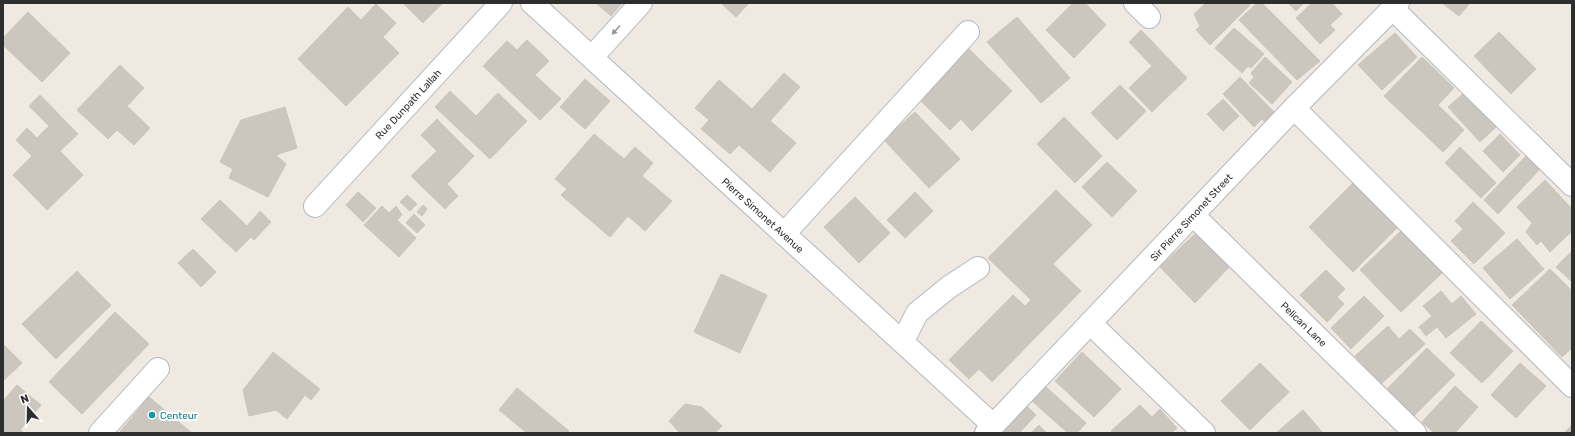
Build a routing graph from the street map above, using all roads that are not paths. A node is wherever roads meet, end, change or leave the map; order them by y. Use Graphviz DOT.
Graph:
graph roads {
  1 [pos="501,3"];
  2 [pos="532,3"];
  3 [pos="641,3"];
  4 [pos="1395,6"];
  5 [pos="968,32"];
  6 [pos="592,57"];
  7 [pos="1294,108"];
  8 [pos="1572,184"];
  9 [pos="315,206"];
  10 [pos="1193,215"];
  11 [pos="784,234"];
  12 [pos="978,268"];
  13 [pos="1090,323"];
  14 [pos="903,341"];
  15 [pos="158,369"];
  16 [pos="1572,386"];
  17 [pos="990,429"];
  18 [pos="100,433"];
  19 [pos="1204,433"];
  20 [pos="1415,433"];
  1 -- 9 [label="street, Rue Dunpath Lallah"];
  2 -- 6 [label="street, Pierre Simonet Avenue"];
  3 -- 6 [label="street, one-way"];
  4 -- 7 [label="street, Sir Pierre Simonet Street"];
  4 -- 8 [label="street"];
  5 -- 11 [label="street"];
  6 -- 11 [label="street, Pierre Simonet Avenue"];
  7 -- 10 [label="street, Sir Pierre Simonet Street"];
  7 -- 16 [label="street"];
  10 -- 13 [label="street, Sir Pierre Simonet Street"];
  10 -- 20 [label="street, Pelican Lane"];
  11 -- 14 [label="street, Pierre Simonet Avenue"];
  12 -- 14 [label="street"];
  13 -- 17 [label="street, Sir Pierre Simonet Street"];
  13 -- 19 [label="street"];
  14 -- 17 [label="street, Pierre Simonet Avenue"];
  15 -- 18 [label="street"];
}
